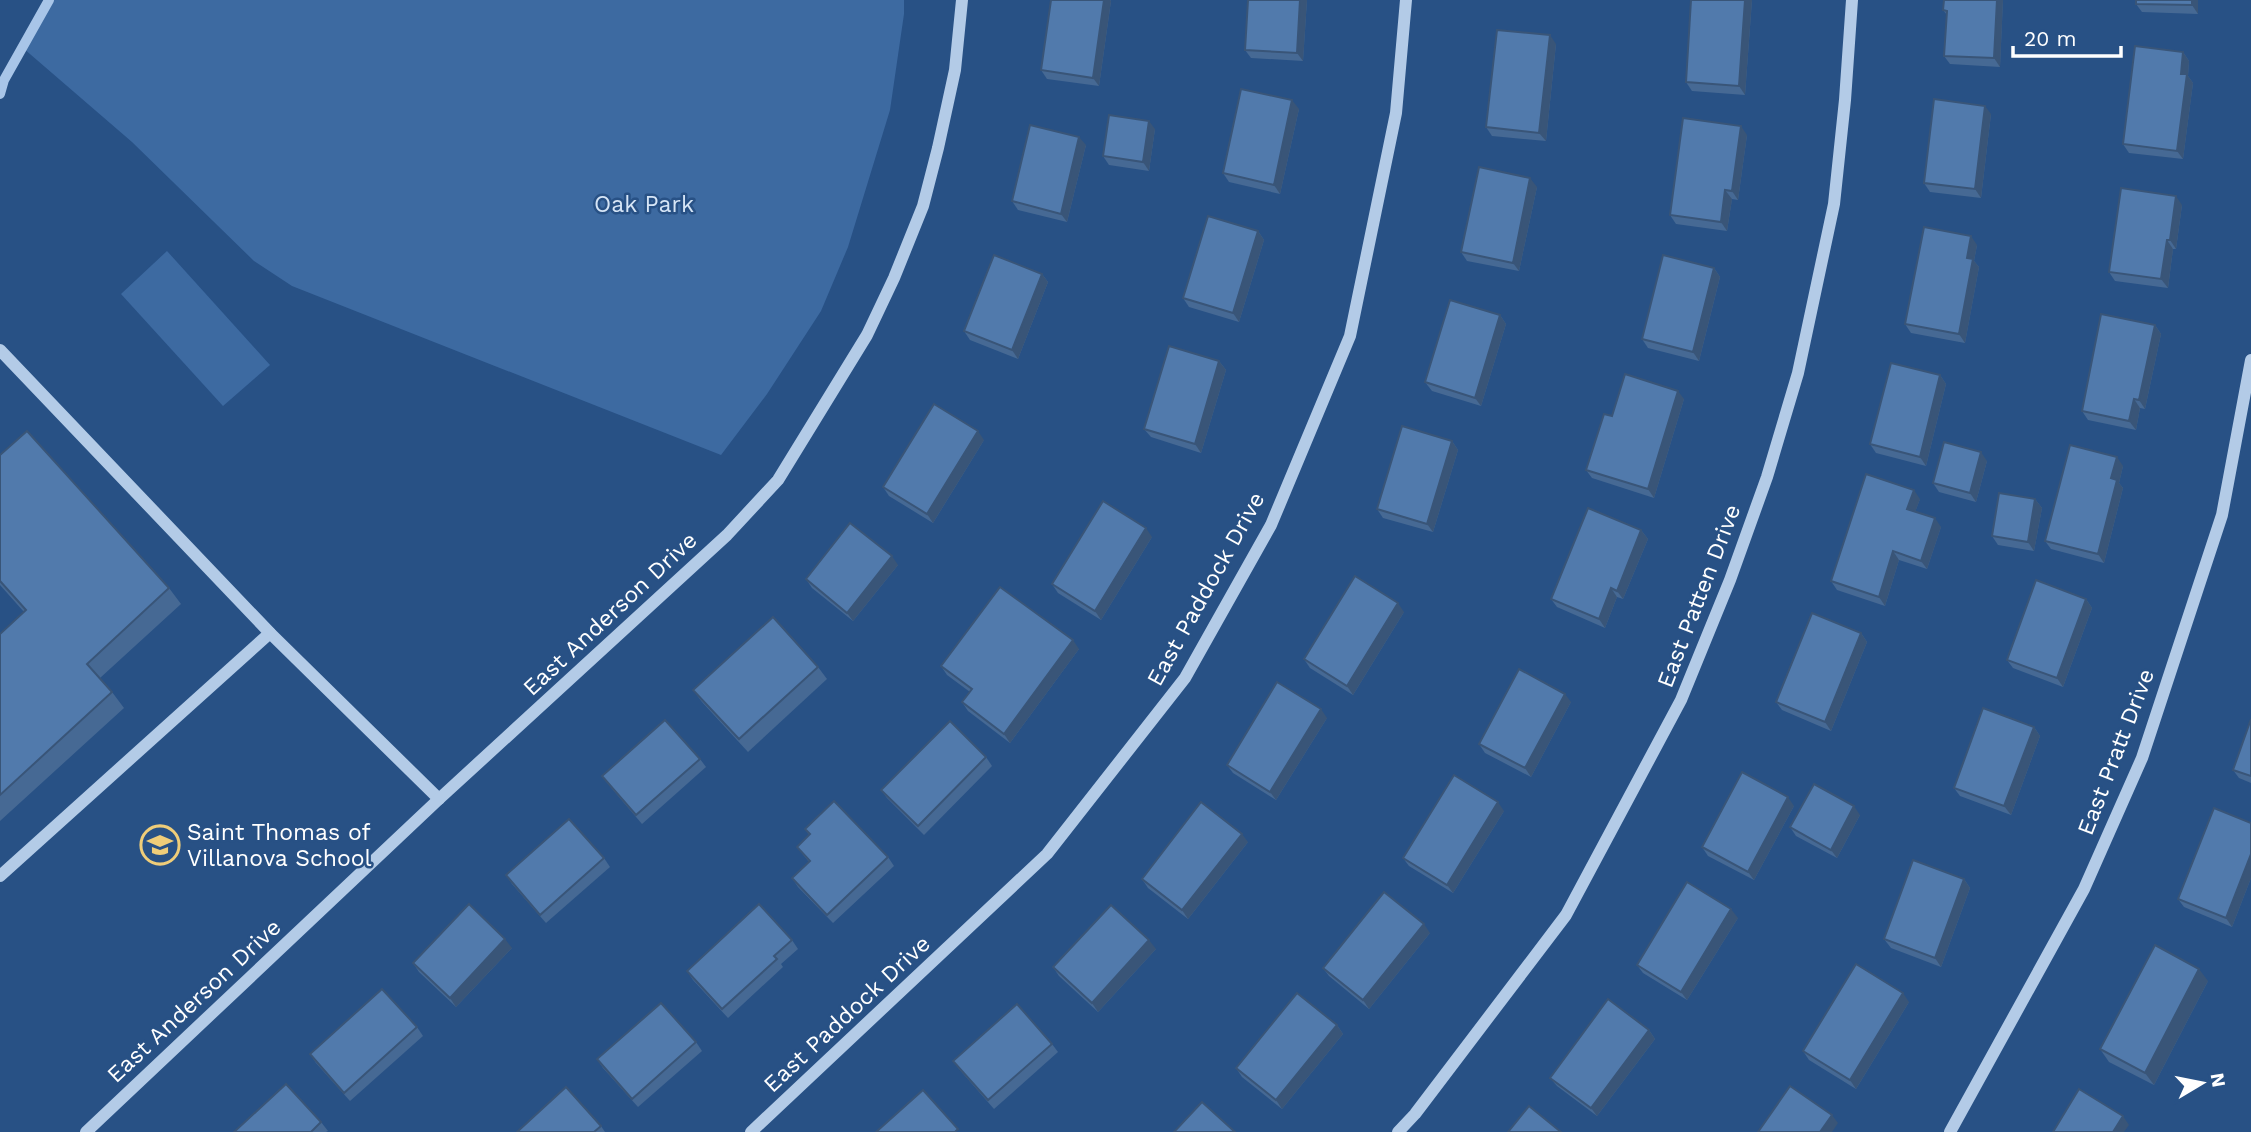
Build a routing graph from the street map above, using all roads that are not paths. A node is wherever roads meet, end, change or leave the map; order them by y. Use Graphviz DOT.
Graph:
graph roads {
  1 [pos="962,0"];
  2 [pos="1406,0"];
  3 [pos="1852,0"];
  4 [pos="0,350"];
  5 [pos="2251,360"];
  6 [pos="270,634"];
  7 [pos="439,799"];
  8 [pos="0,876"];
  9 [pos="86,1132"];
  10 [pos="751,1132"];
  11 [pos="1398,1132"];
  12 [pos="1950,1132"];
  1 -- 7 [label="street, East Anderson Drive"];
  2 -- 10 [label="street, East Paddock Drive"];
  3 -- 11 [label="street, East Patten Drive"];
  4 -- 6 [label="street"];
  5 -- 12 [label="street, East Pratt Drive"];
  6 -- 7 [label="street"];
  6 -- 8 [label="street"];
  7 -- 9 [label="street, East Anderson Drive"];
}
